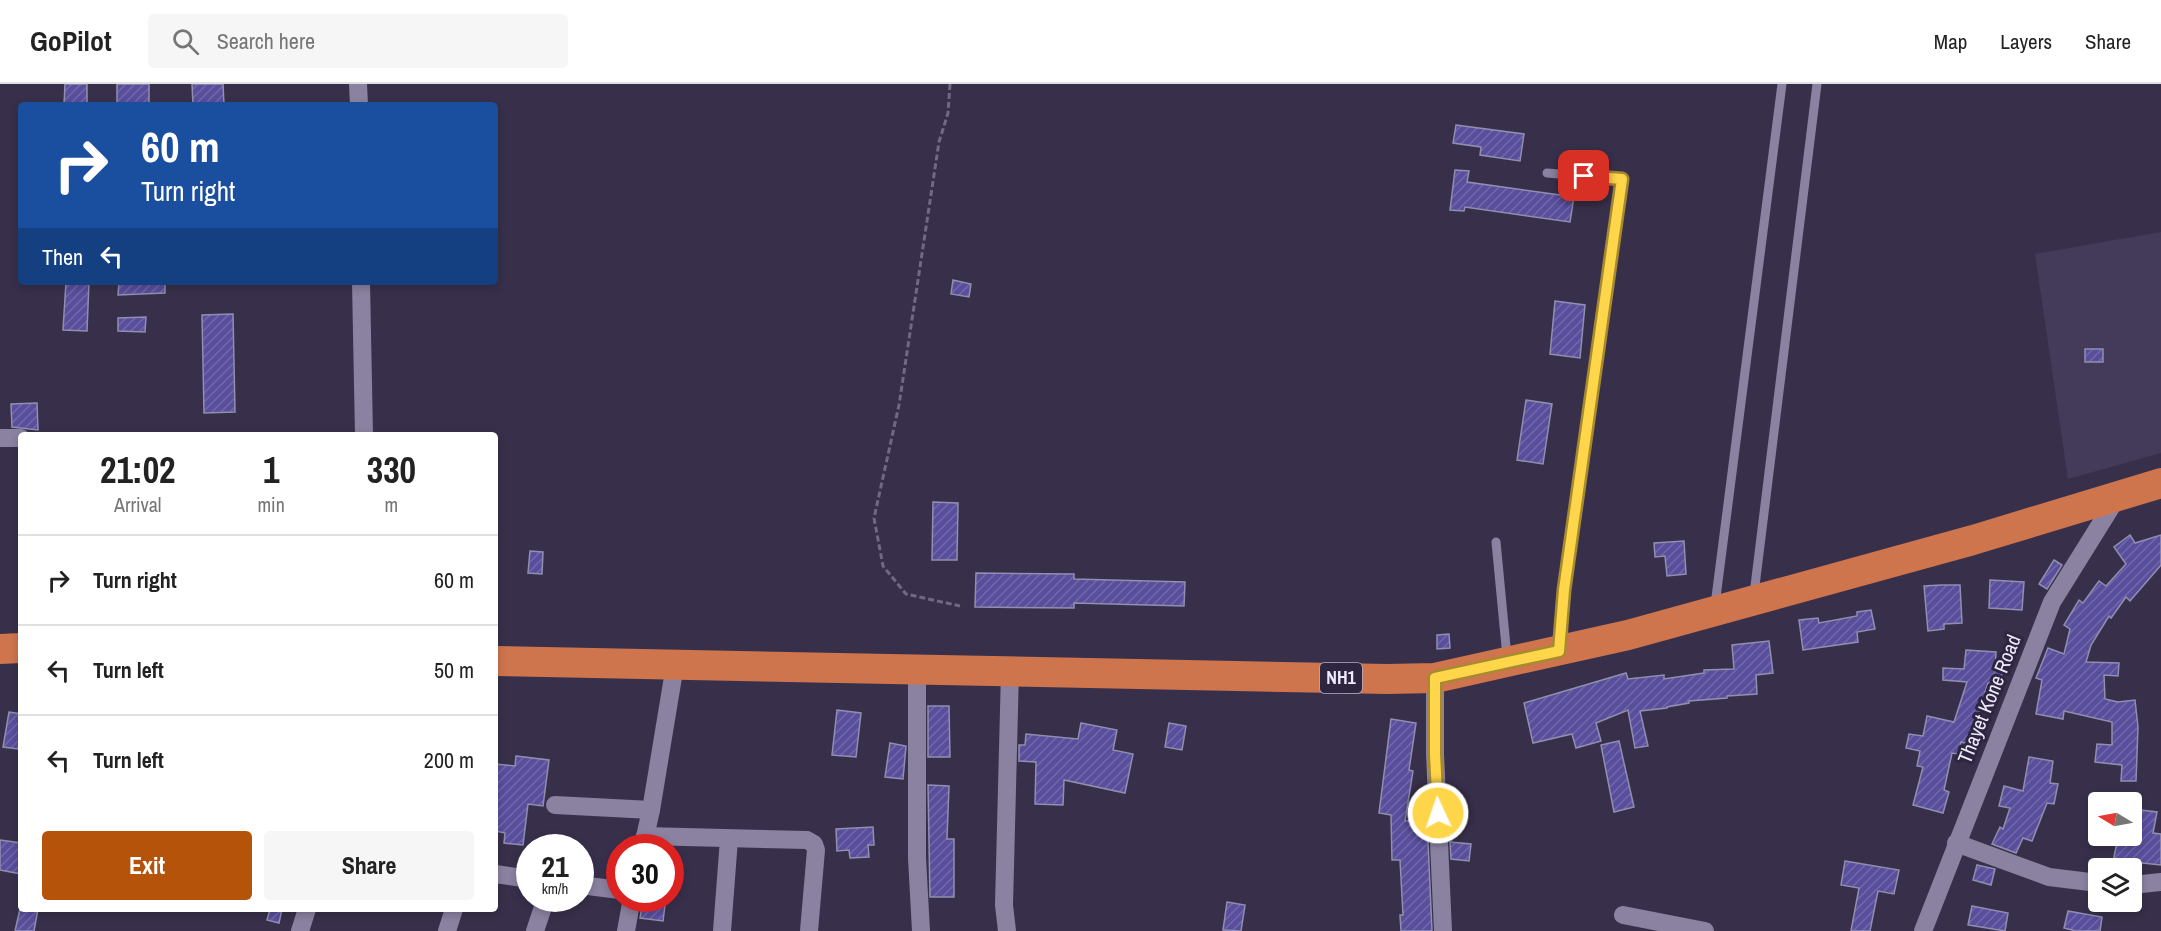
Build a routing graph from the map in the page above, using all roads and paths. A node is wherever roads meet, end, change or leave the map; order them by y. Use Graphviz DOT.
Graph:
graph roads {
  1 [pos="358,84"];
  2 [pos="950,84"];
  3 [pos="1782,84"];
  4 [pos="1817,84"];
  5 [pos="359,102"];
  6 [pos="1547,173"];
  7 [pos="361,285"];
  8 [pos="364,432"];
  9 [pos="0,438"];
  10 [pos="18,438"];
  11 [pos="2161,483"];
  12 [pos="2119,495"];
  13 [pos="1496,542"];
  14 [pos="1754,600"];
  15 [pos="960,606"];
  16 [pos="1715,610"];
  17 [pos="18,648"];
  18 [pos="0,649"];
  19 [pos="1559,651"];
  20 [pos="498,661"];
  21 [pos="1507,662"];
  22 [pos="675,665"];
  23 [pos="917,670"];
  24 [pos="1010,671"];
  25 [pos="1435,678"];
  26 [pos="555,804"];
  27 [pos="651,810"];
  28 [pos="646,834"];
  29 [pos="729,839"];
  30 [pos="684,841"];
  31 [pos="1956,843"];
  32 [pos="498,874"];
  33 [pos="516,877"];
  34 [pos="2088,881"];
  35 [pos="2161,882"];
  36 [pos="2142,884"];
  37 [pos="306,912"];
  38 [pos="453,912"];
  39 [pos="542,912"];
  40 [pos="629,912"];
  41 [pos="1623,915"];
  42 [pos="300,931"];
  43 [pos="447,931"];
  44 [pos="536,931"];
  45 [pos="626,931"];
  46 [pos="722,931"];
  47 [pos="809,931"];
  48 [pos="921,931"];
  49 [pos="1006,931"];
  50 [pos="1443,931"];
  51 [pos="1705,931"];
  52 [pos="1923,931"];
  1 -- 5 [label="street"];
  2 -- 15 [label="path"];
  3 -- 16 [label="lane"];
  4 -- 14 [label="lane"];
  6 -- 19 [label="lane"];
  7 -- 8 [label="street"];
  9 -- 10 [label="street"];
  11 -- 12 [label="highway, NH1"];
  12 -- 14 [label="highway, NH1"];
  12 -- 31 [label="street, Thayet Kone Road"];
  13 -- 21 [label="lane"];
  14 -- 16 [label="highway, NH1"];
  16 -- 19 [label="highway, NH1"];
  17 -- 18 [label="highway"];
  19 -- 21 [label="highway, NH1"];
  20 -- 22 [label="highway, NH1"];
  21 -- 25 [label="highway, NH1"];
  22 -- 23 [label="highway, NH1"];
  22 -- 27 [label="street"];
  23 -- 24 [label="highway, NH1"];
  23 -- 48 [label="street"];
  24 -- 25 [label="highway, NH1"];
  24 -- 49 [label="street"];
  25 -- 50 [label="street"];
  26 -- 27 [label="street"];
  27 -- 28 [label="street"];
  29 -- 30 [label="street"];
  29 -- 46 [label="street"];
  29 -- 47 [label="street"];
  31 -- 34 [label="street"];
  31 -- 52 [label="street, Thayet Kone Road"];
  32 -- 33 [label="street"];
  35 -- 36 [label="street"];
  37 -- 42 [label="street"];
  38 -- 43 [label="street"];
  39 -- 44 [label="street"];
  40 -- 45 [label="street"];
  41 -- 51 [label="street"];
}
